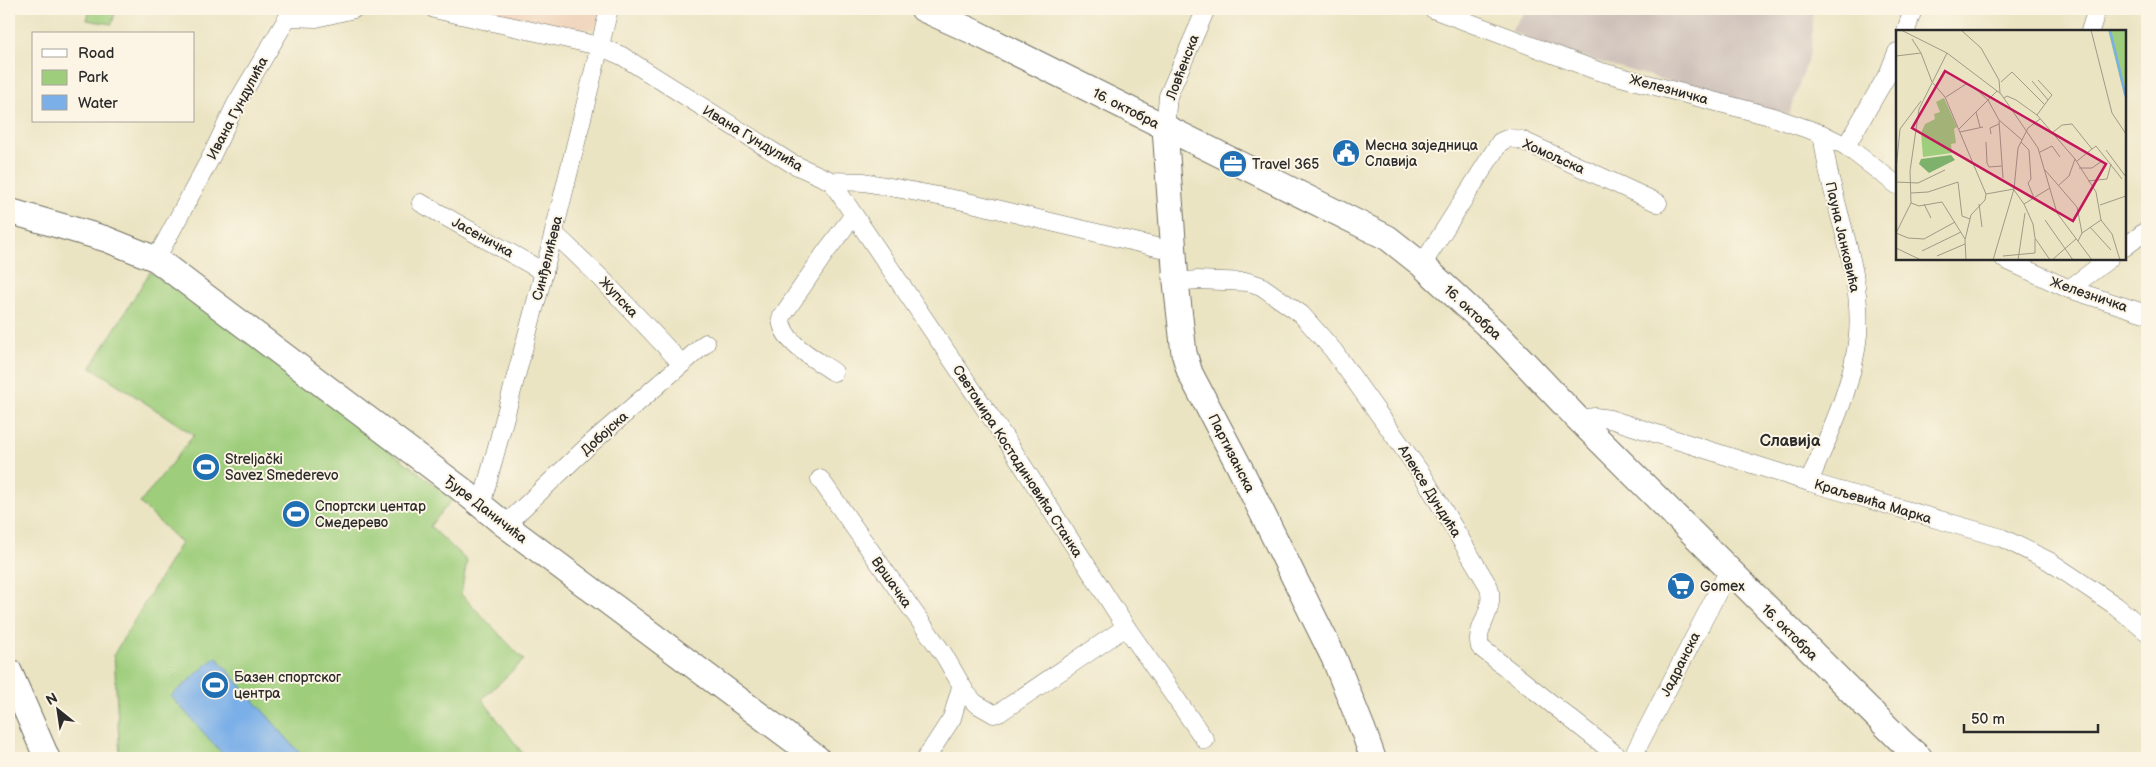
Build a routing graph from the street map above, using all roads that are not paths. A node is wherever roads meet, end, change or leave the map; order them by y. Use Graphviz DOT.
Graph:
graph roads {
  1 [pos="354,9"];
  2 [pos="434,9"];
  3 [pos="609,9"];
  4 [pos="923,9"];
  5 [pos="1206,9"];
  6 [pos="1434,9"];
  7 [pos="1913,9"];
  8 [pos="2097,9"];
  9 [pos="1906,30"];
  10 [pos="2090,30"];
  11 [pos="599,46"];
  12 [pos="1896,54"];
  13 [pos="1165,128"];
  14 [pos="1822,134"];
  15 [pos="1846,146"];
  16 [pos="831,181"];
  17 [pos="1896,184"];
  18 [pos="421,203"];
  19 [pos="1658,203"];
  20 [pos="9,211"];
  21 [pos="853,216"];
  22 [pos="2147,230"];
  23 [pos="554,233"];
  24 [pos="2126,246"];
  25 [pos="1173,251"];
  26 [pos="156,259"];
  27 [pos="2006,260"];
  28 [pos="2108,260"];
  29 [pos="1422,264"];
  30 [pos="544,272"];
  31 [pos="1176,282"];
  32 [pos="2069,289"];
  33 [pos="2147,314"];
  34 [pos="706,343"];
  35 [pos="682,364"];
  36 [pos="834,372"];
  37 [pos="1578,419"];
  38 [pos="820,479"];
  39 [pos="1810,482"];
  40 [pos="481,506"];
  41 [pos="505,525"];
  42 [pos="1729,570"];
  43 [pos="1126,627"];
  44 [pos="2147,632"];
  45 [pos="9,671"];
  46 [pos="961,687"];
  47 [pos="1205,740"];
  48 [pos="47,758"];
  49 [pos="817,758"];
  50 [pos="926,758"];
  51 [pos="1373,758"];
  52 [pos="1620,758"];
  53 [pos="1632,758"];
  54 [pos="1920,758"];
  1 -- 26 [label="street, Ивана Гундулића"];
  2 -- 11 [label="street, Ивана Гундулића"];
  3 -- 11 [label="street, Синђелићева"];
  4 -- 13 [label="street, 16. октобра"];
  5 -- 13 [label="street, Ловћенска"];
  6 -- 14 [label="street, Железничка"];
  7 -- 9 [label="street"];
  8 -- 10 [label="street"];
  11 -- 16 [label="street, Ивана Гундулића"];
  11 -- 23 [label="street, Синђелићева"];
  12 -- 15 [label="street"];
  13 -- 25 [label="street, Партизанска"];
  13 -- 29 [label="street, 16. октобра"];
  14 -- 15 [label="street, Железничка"];
  14 -- 39 [label="street, Пауна Јанковића"];
  15 -- 17 [label="street, Железничка"];
  16 -- 21 [label="street, Светомира Костадиновића Станка"];
  16 -- 25 [label="street, Ивана Гундулића"];
  18 -- 30 [label="street, Јасеничка"];
  19 -- 29 [label="street, Хомољска"];
  20 -- 26 [label="street, Ђуре Даничића"];
  21 -- 36 [label="street"];
  21 -- 43 [label="street, Светомира Костадиновића Станка"];
  22 -- 24 [label="street"];
  23 -- 30 [label="street, Синђелићева"];
  23 -- 35 [label="street, Жупска"];
  25 -- 31 [label="street, Партизанска"];
  26 -- 40 [label="street, Ђуре Даничића"];
  27 -- 32 [label="street, Железничка"];
  28 -- 32 [label="street"];
  29 -- 37 [label="street, 16. октобра"];
  30 -- 40 [label="street, Синђелићева"];
  31 -- 51 [label="street, Партизанска"];
  31 -- 52 [label="street, Алексе Дундића"];
  32 -- 33 [label="street, Железничка"];
  34 -- 35 [label="street, Добојска"];
  35 -- 41 [label="street, Добојска"];
  37 -- 39 [label="street, Краљевића Марка"];
  37 -- 42 [label="street, 16. октобра"];
  38 -- 46 [label="street, Вршачка"];
  39 -- 44 [label="street, Краљевића Марка"];
  40 -- 41 [label="street, Ђуре Даничића"];
  41 -- 49 [label="street, Ђуре Даничића"];
  42 -- 53 [label="street, Јадранска"];
  42 -- 54 [label="street, 16. октобра"];
  43 -- 46 [label="street, Вршачка"];
  43 -- 47 [label="street, Светомира Костадиновића Станка"];
  45 -- 48 [label="street"];
  46 -- 50 [label="street"];
}
